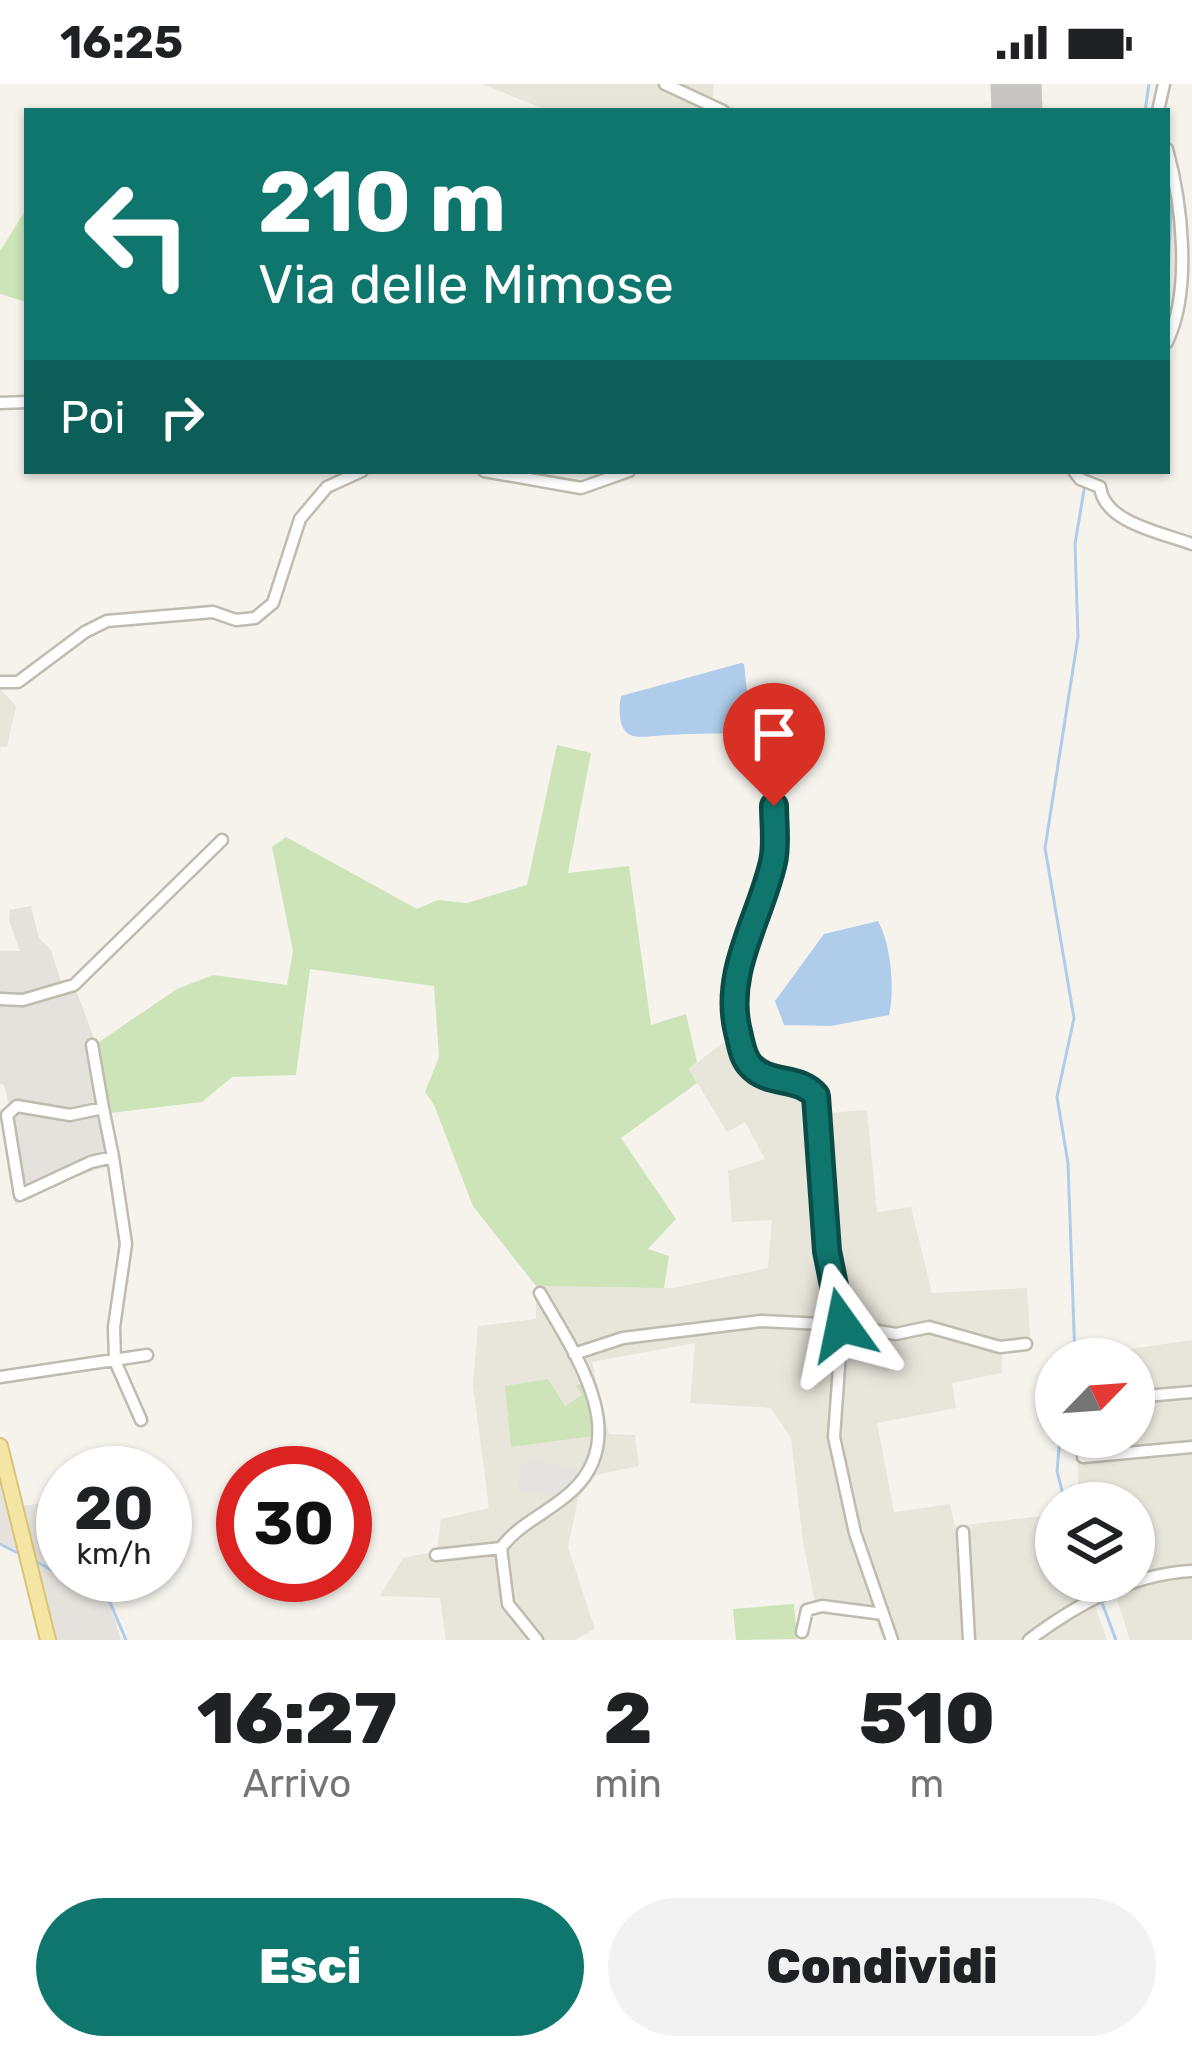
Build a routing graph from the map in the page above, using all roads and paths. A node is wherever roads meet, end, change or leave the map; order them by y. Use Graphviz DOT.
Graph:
graph roads {
  1 [pos="664,84"];
  2 [pos="716,108"];
  3 [pos="1170,161"];
  4 [pos="1170,330"];
  5 [pos="355,474"];
  6 [pos="501,474"];
  7 [pos="621,474"];
  8 [pos="1105,474"];
  9 [pos="1077,475"];
  10 [pos="1097,485"];
  11 [pos="1192,544"];
  12 [pos="0,682"];
  13 [pos="774,806"];
  14 [pos="222,840"];
  15 [pos="0,1000"];
  16 [pos="92,1045"];
  17 [pos="104,1108"];
  18 [pos="113,1157"];
  19 [pos="540,1293"];
  20 [pos="842,1325"];
  21 [pos="1026,1344"];
  22 [pos="574,1354"];
  23 [pos="147,1355"];
  24 [pos="115,1361"];
  25 [pos="0,1378"];
  26 [pos="1192,1392"];
  27 [pos="1155,1395"];
  28 [pos="141,1420"];
  29 [pos="0,1446"];
  30 [pos="1192,1447"];
  31 [pos="1155,1450"];
  32 [pos="963,1532"];
  33 [pos="501,1548"];
  34 [pos="436,1555"];
  35 [pos="1192,1571"];
  36 [pos="883,1614"];
  37 [pos="802,1632"];
  38 [pos="48,1640"];
  39 [pos="537,1640"];
  40 [pos="892,1640"];
  41 [pos="969,1640"];
  42 [pos="1029,1640"];
  1 -- 2 [label="street"];
  3 -- 4 [label="street"];
  5 -- 12 [label="street"];
  6 -- 7 [label="street"];
  8 -- 10 [label="street"];
  9 -- 10 [label="street"];
  10 -- 11 [label="street"];
  13 -- 20 [label="street"];
  14 -- 15 [label="street"];
  16 -- 17 [label="street"];
  17 -- 18 [label="street"];
  17 -- 18 [label="street"];
  18 -- 24 [label="street"];
  19 -- 22 [label="street"];
  20 -- 21 [label="street"];
  20 -- 22 [label="street"];
  20 -- 36 [label="street"];
  22 -- 33 [label="street"];
  23 -- 24 [label="street"];
  24 -- 25 [label="street"];
  24 -- 28 [label="street"];
  26 -- 27 [label="street"];
  29 -- 38 [label="main road"];
  30 -- 31 [label="street"];
  32 -- 41 [label="street"];
  33 -- 34 [label="street"];
  33 -- 39 [label="street"];
  35 -- 42 [label="street"];
  36 -- 37 [label="street"];
  36 -- 40 [label="street"];
}
